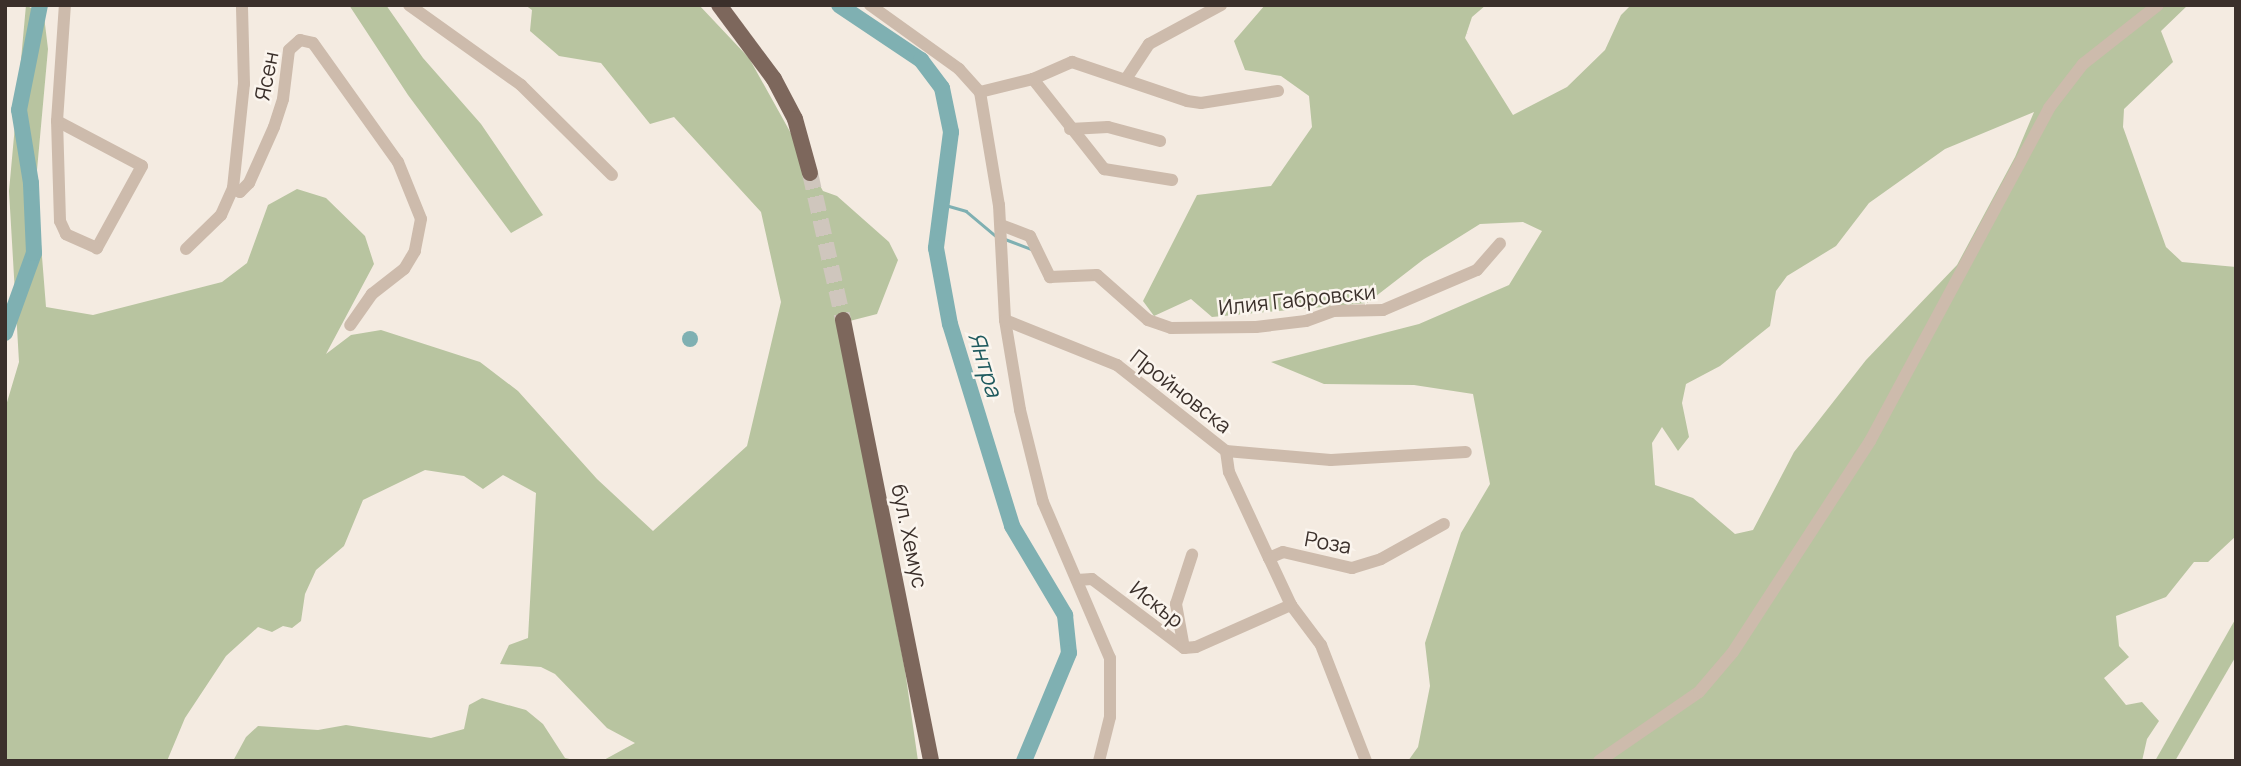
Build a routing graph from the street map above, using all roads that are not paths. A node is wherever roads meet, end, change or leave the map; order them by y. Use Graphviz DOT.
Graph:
graph roads {
  1 [pos="65,5"];
  2 [pos="242,5"];
  3 [pos="409,5"];
  4 [pos="719,5"];
  5 [pos="870,5"];
  6 [pos="1221,5"];
  7 [pos="2158,5"];
  8 [pos="1033,79"];
  9 [pos="1126,79"];
  10 [pos="1278,91"];
  11 [pos="980,92"];
  12 [pos="57,121"];
  13 [pos="1070,129"];
  14 [pos="1160,141"];
  15 [pos="810,173"];
  16 [pos="612,175"];
  17 [pos="1172,180"];
  18 [pos="233,188"];
  19 [pos="1001,233"];
  20 [pos="1500,244"];
  21 [pos="186,249"];
  22 [pos="843,320"];
  23 [pos="1005,320"];
  24 [pos="350,325"];
  25 [pos="1226,451"];
  26 [pos="1466,452"];
  27 [pos="1444,524"];
  28 [pos="1192,555"];
  29 [pos="1269,558"];
  30 [pos="1077,580"];
  31 [pos="1291,605"];
  32 [pos="1184,648"];
  33 [pos="931,761"];
  34 [pos="1099,761"];
  35 [pos="1366,761"];
  36 [pos="1599,761"];
  1 -- 12 [label="street"];
  2 -- 18 [label="street, Ясен"];
  3 -- 16 [label="street"];
  4 -- 15 [label="main road"];
  5 -- 11 [label="street"];
  6 -- 9 [label="street"];
  7 -- 36 [label="street"];
  8 -- 9 [label="street"];
  8 -- 11 [label="street"];
  8 -- 13 [label="street"];
  9 -- 10 [label="street"];
  11 -- 19 [label="street"];
  12 -- 12 [label="street"];
  13 -- 14 [label="street"];
  13 -- 17 [label="street"];
  18 -- 21 [label="street"];
  18 -- 24 [label="street, Ясен"];
  19 -- 20 [label="street, Илия Габровски"];
  19 -- 23 [label="street"];
  22 -- 33 [label="main road, бул. Хемус"];
  23 -- 25 [label="street, Пройновска"];
  23 -- 30 [label="street"];
  25 -- 26 [label="street, Пройновска"];
  25 -- 29 [label="street"];
  27 -- 29 [label="street, Роза"];
  28 -- 32 [label="street"];
  29 -- 31 [label="street"];
  30 -- 32 [label="street, Искър"];
  30 -- 34 [label="street"];
  31 -- 32 [label="street, Искър"];
  31 -- 35 [label="street"];
}
